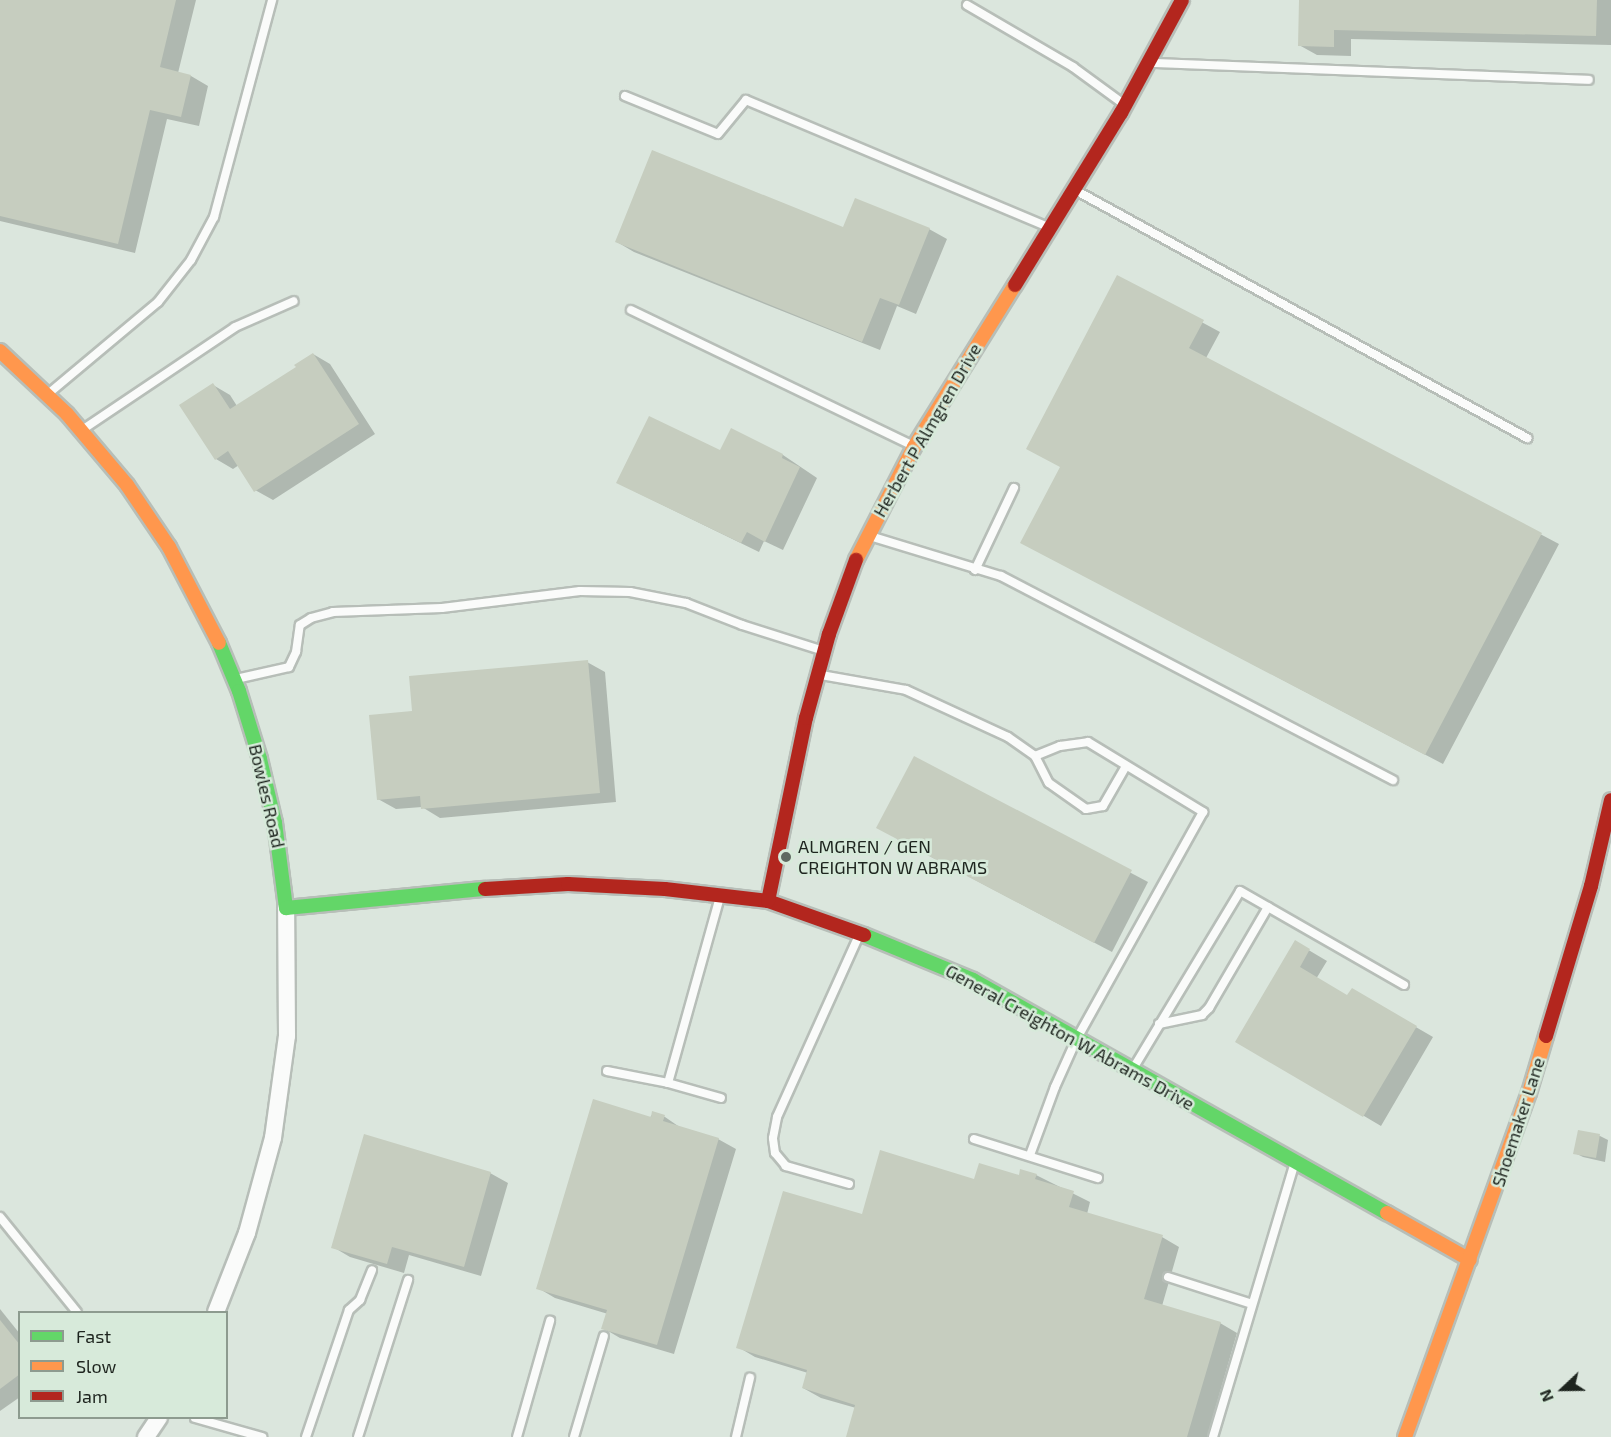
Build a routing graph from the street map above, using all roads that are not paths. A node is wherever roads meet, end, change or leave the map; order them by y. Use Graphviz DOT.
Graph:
graph roads {
  1 [pos="272,0"];
  2 [pos="1182,0"];
  3 [pos="967,5"];
  4 [pos="1150,63"];
  5 [pos="1589,80"];
  6 [pos="625,96"];
  7 [pos="1125,105"];
  8 [pos="1073,189"];
  9 [pos="1049,228"];
  10 [pos="294,302"];
  11 [pos="631,310"];
  12 [pos="0,351"];
  13 [pos="48,394"];
  14 [pos="82,431"];
  15 [pos="1527,438"];
  16 [pos="914,447"];
  17 [pos="1014,488"];
  18 [pos="868,536"];
  19 [pos="975,570"];
  20 [pos="824,651"];
  21 [pos="818,674"];
  22 [pos="234,680"];
  23 [pos="1035,756"];
  24 [pos="1126,766"];
  25 [pos="1393,780"];
  26 [pos="1611,800"];
  27 [pos="721,894"];
  28 [pos="768,901"];
  29 [pos="1268,907"];
  30 [pos="286,908"];
  31 [pos="860,932"];
  32 [pos="1404,985"];
  33 [pos="1159,1024"];
  34 [pos="1077,1038"];
  35 [pos="1132,1070"];
  36 [pos="607,1071"];
  37 [pos="668,1083"];
  38 [pos="721,1098"];
  39 [pos="974,1139"];
  40 [pos="1030,1155"];
  41 [pos="1294,1161"];
  42 [pos="1098,1178"];
  43 [pos="849,1184"];
  44 [pos="0,1217"];
  45 [pos="1470,1260"];
  46 [pos="372,1270"];
  47 [pos="1168,1277"];
  48 [pos="408,1280"];
  49 [pos="1252,1304"];
  50 [pos="76,1311"];
  51 [pos="216,1311"];
  52 [pos="550,1321"];
  53 [pos="604,1336"];
  54 [pos="750,1378"];
  55 [pos="158,1419"];
  56 [pos="199,1419"];
  57 [pos="146,1437"];
  58 [pos="262,1437"];
  59 [pos="306,1437"];
  60 [pos="358,1437"];
  61 [pos="518,1437"];
  62 [pos="574,1437"];
  63 [pos="736,1437"];
  64 [pos="1213,1437"];
  65 [pos="1405,1437"];
  1 -- 13 [label="lane"];
  2 -- 4 [label="street, Herbert P Almgren Drive"];
  3 -- 7 [label="lane"];
  4 -- 5 [label="lane"];
  4 -- 7 [label="street, Herbert P Almgren Drive"];
  6 -- 9 [label="lane"];
  7 -- 8 [label="street, Herbert P Almgren Drive"];
  8 -- 9 [label="street, Herbert P Almgren Drive"];
  8 -- 15 [label="lane"];
  9 -- 16 [label="street, Herbert P Almgren Drive"];
  10 -- 14 [label="lane"];
  11 -- 16 [label="lane"];
  12 -- 13 [label="street, Bowles Road"];
  13 -- 14 [label="street, Bowles Road"];
  14 -- 22 [label="street, Bowles Road"];
  16 -- 18 [label="street, Herbert P Almgren Drive"];
  17 -- 19 [label="lane"];
  18 -- 19 [label="lane"];
  18 -- 20 [label="street, Herbert P Almgren Drive"];
  19 -- 25 [label="lane"];
  20 -- 21 [label="street, Herbert P Almgren Drive"];
  20 -- 22 [label="lane"];
  21 -- 23 [label="lane"];
  21 -- 28 [label="street, Herbert P Almgren Drive"];
  22 -- 30 [label="street, Bowles Road"];
  23 -- 24 [label="lane"];
  23 -- 24 [label="lane"];
  24 -- 34 [label="lane"];
  26 -- 45 [label="street, Shoemaker Lane"];
  27 -- 28 [label="street, General Creighton W Abrams Drive"];
  27 -- 30 [label="street, General Creighton W Abrams Drive"];
  27 -- 37 [label="lane"];
  28 -- 31 [label="street, General Creighton W Abrams Drive"];
  29 -- 32 [label="lane"];
  29 -- 33 [label="lane"];
  29 -- 33 [label="lane"];
  30 -- 51 [label="street, Bowles Road"];
  31 -- 34 [label="street, General Creighton W Abrams Drive"];
  31 -- 43 [label="lane"];
  33 -- 35 [label="lane"];
  34 -- 35 [label="street, General Creighton W Abrams Drive"];
  34 -- 40 [label="lane"];
  35 -- 41 [label="street, General Creighton W Abrams Drive"];
  36 -- 37 [label="lane"];
  37 -- 38 [label="lane"];
  39 -- 40 [label="lane"];
  40 -- 42 [label="lane"];
  41 -- 45 [label="street, General Creighton W Abrams Drive"];
  41 -- 49 [label="lane"];
  44 -- 50 [label="lane"];
  45 -- 65 [label="street, Shoemaker Lane"];
  46 -- 59 [label="lane"];
  47 -- 49 [label="lane"];
  48 -- 60 [label="lane"];
  49 -- 64 [label="lane"];
  52 -- 61 [label="lane"];
  53 -- 62 [label="lane"];
  54 -- 63 [label="lane"];
  55 -- 57 [label="street"];
  56 -- 58 [label="lane"];
}
